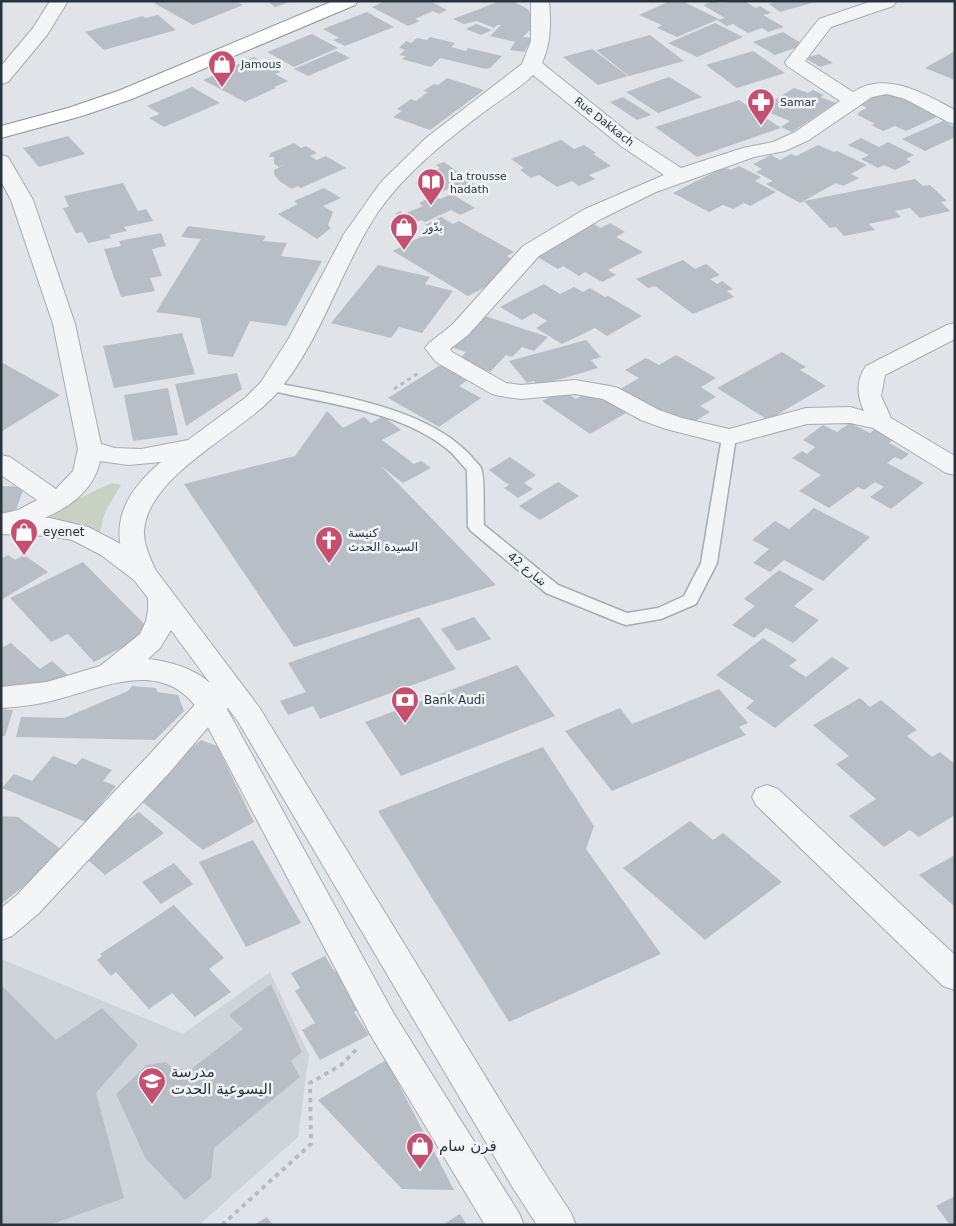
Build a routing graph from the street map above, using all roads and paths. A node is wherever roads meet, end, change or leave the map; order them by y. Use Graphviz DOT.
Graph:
graph roads {
  1 [pos="59,1"];
  2 [pos="341,1"];
  3 [pos="349,1"];
  4 [pos="540,1"];
  5 [pos="887,2"];
  6 [pos="319,13"];
  7 [pos="8,63"];
  8 [pos="532,65"];
  9 [pos="1,78"];
  10 [pos="853,101"];
  11 [pos="955,118"];
  12 [pos="1,132"];
  13 [pos="1,161"];
  14 [pos="679,176"];
  15 [pos="955,330"];
  16 [pos="444,357"];
  17 [pos="270,386"];
  18 [pos="363,408"];
  19 [pos="881,422"];
  20 [pos="729,437"];
  21 [pos="197,446"];
  22 [pos="90,449"];
  23 [pos="1,463"];
  24 [pos="955,467"];
  25 [pos="56,501"];
  26 [pos="1,524"];
  27 [pos="153,585"];
  28 [pos="106,674"];
  29 [pos="1,698"];
  30 [pos="222,699"];
  31 [pos="767,796"];
  32 [pos="1,927"];
  33 [pos="955,976"];
  34 [pos="382,1024"];
  35 [pos="222,1225"];
  36 [pos="506,1225"];
  37 [pos="558,1225"];
  1 -- 7 [label="street"];
  2 -- 6 [label="highway"];
  3 -- 6 [label="highway"];
  4 -- 8 [label="street"];
  5 -- 10 [label="street"];
  6 -- 12 [label="highway"];
  7 -- 9 [label="street"];
  8 -- 14 [label="street, Rue Dakkach"];
  8 -- 17 [label="street"];
  10 -- 11 [label="street"];
  10 -- 14 [label="street"];
  13 -- 22 [label="street"];
  14 -- 16 [label="street"];
  15 -- 19 [label="street"];
  16 -- 18 [label="path"];
  16 -- 20 [label="street"];
  17 -- 18 [label="lane, شارع 42"];
  17 -- 21 [label="street"];
  18 -- 20 [label="lane, شارع 42"];
  19 -- 20 [label="street"];
  19 -- 24 [label="street"];
  21 -- 22 [label="street"];
  21 -- 27 [label="street"];
  22 -- 25 [label="street"];
  23 -- 25 [label="street"];
  25 -- 26 [label="street"];
  26 -- 27 [label="street"];
  27 -- 28 [label="street"];
  27 -- 30 [label="street"];
  28 -- 29 [label="street"];
  28 -- 30 [label="street"];
  30 -- 32 [label="street"];
  30 -- 34 [label="street"];
  30 -- 37 [label="street"];
  31 -- 33 [label="street"];
  34 -- 35 [label="path"];
  34 -- 36 [label="street"];
}
